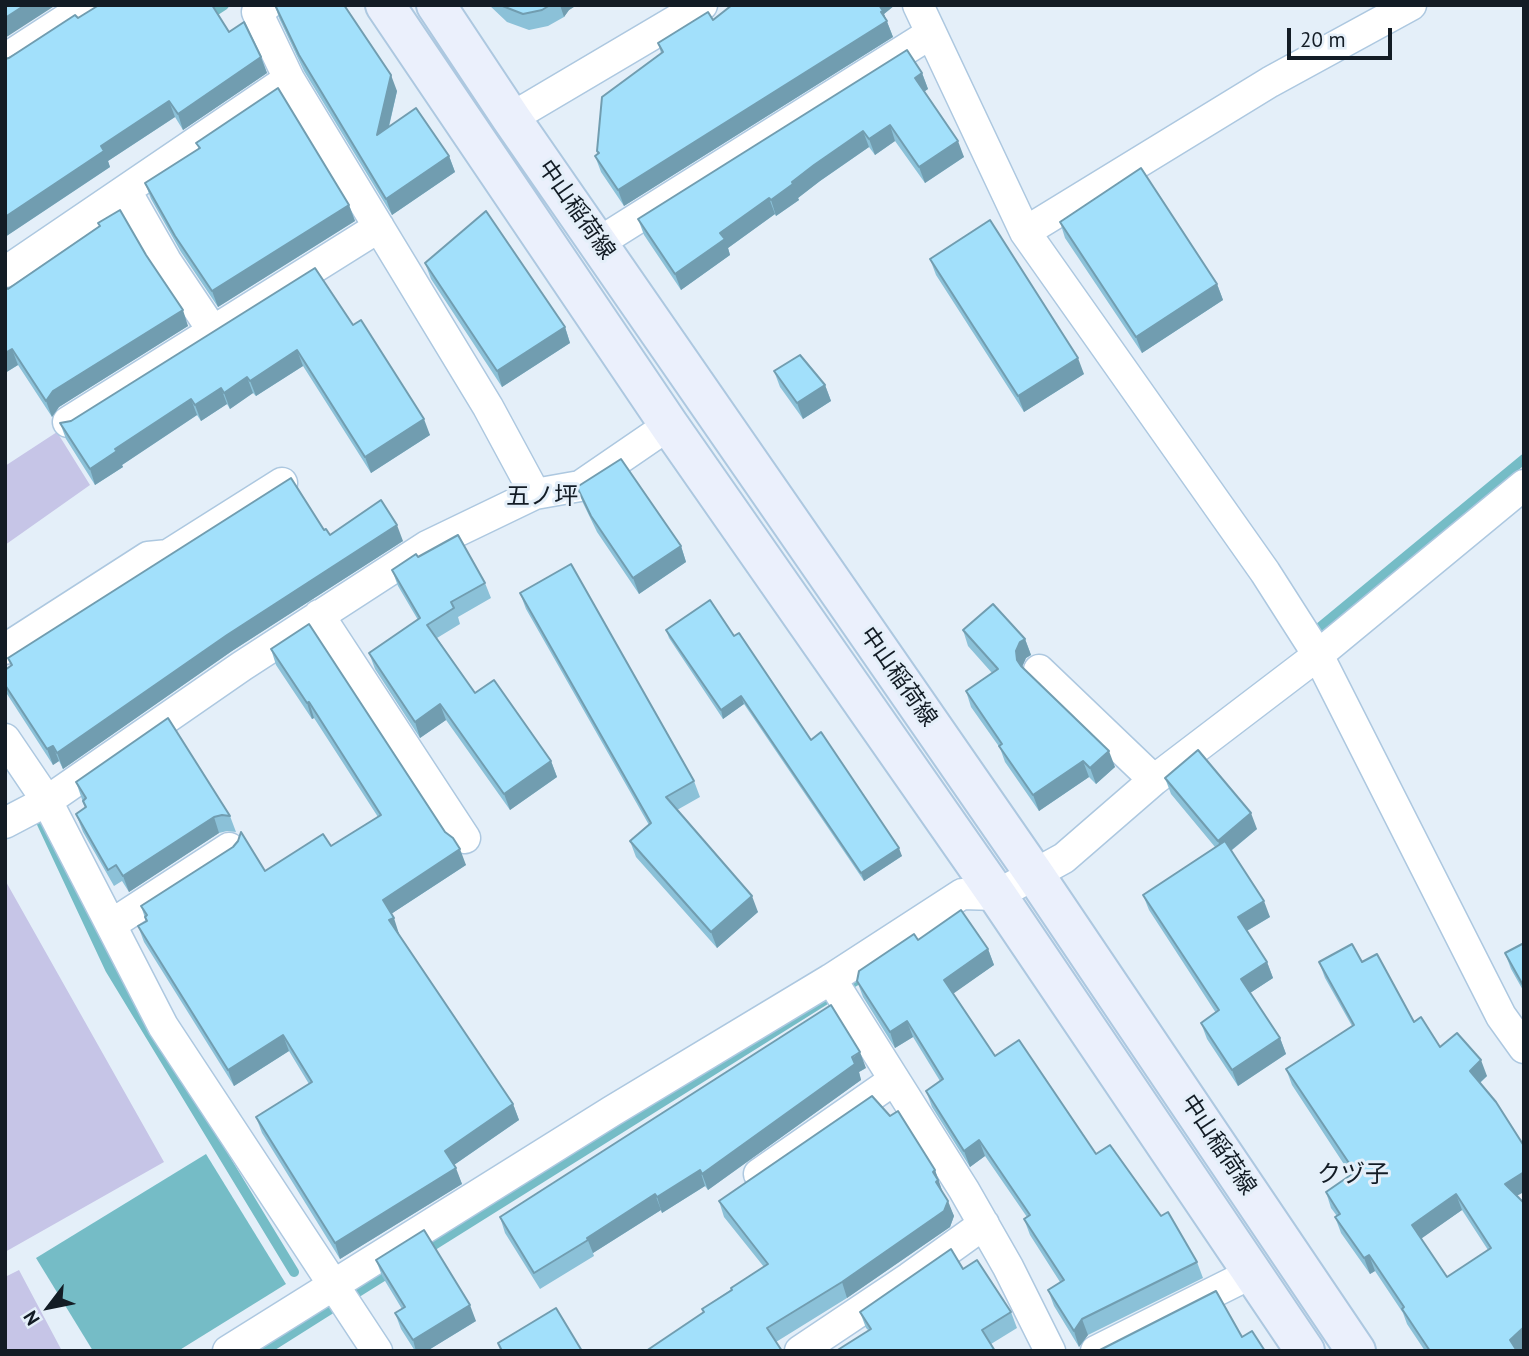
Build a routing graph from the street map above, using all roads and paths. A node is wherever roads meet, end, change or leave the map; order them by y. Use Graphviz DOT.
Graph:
graph roads {
  1 [pos="267,5"];
  2 [pos="385,5"];
  3 [pos="436,5"];
  4 [pos="702,5"];
  5 [pos="918,5"];
  6 [pos="1411,5"];
  7 [pos="84,6"];
  8 [pos="930,34"];
  9 [pos="5,59"];
  10 [pos="289,79"];
  11 [pos="511,118"];
  12 [pos="126,191"];
  13 [pos="379,228"];
  14 [pos="1025,232"];
  15 [pos="598,243"];
  16 [pos="5,272"];
  17 [pos="213,331"];
  18 [pos="68,422"];
  19 [pos="669,425"];
  20 [pos="282,483"];
  21 [pos="1524,485"];
  22 [pos="535,494"];
  23 [pos="319,615"];
  24 [pos="5,649"];
  25 [pos="1318,655"];
  26 [pos="1039,670"];
  27 [pos="5,739"];
  28 [pos="1154,780"];
  29 [pos="29,810"];
  30 [pos="464,838"];
  31 [pos="229,848"];
  32 [pos="1035,875"];
  33 [pos="997,895"];
  34 [pos="111,924"];
  35 [pos="831,979"];
  36 [pos="1524,1048"];
  37 [pos="894,1080"];
  38 [pos="732,1192"];
  39 [pos="984,1224"];
  40 [pos="1252,1273"];
  41 [pos="342,1298"];
  42 [pos="228,1351"];
  43 [pos="377,1351"];
  44 [pos="800,1351"];
  45 [pos="1049,1351"];
  46 [pos="1096,1351"];
  47 [pos="1305,1351"];
  48 [pos="1356,1351"];
  1 -- 10 [label="street"];
  2 -- 19 [label="main road, 中山稲荷線"];
  3 -- 11 [label="main road, 中山稲荷線"];
  4 -- 11 [label="street"];
  5 -- 8 [label="street"];
  6 -- 14 [label="street"];
  7 -- 9 [label="street"];
  8 -- 14 [label="street"];
  8 -- 15 [label="street"];
  10 -- 12 [label="street"];
  10 -- 13 [label="street"];
  11 -- 15 [label="main road, 中山稲荷線"];
  12 -- 16 [label="street"];
  12 -- 17 [label="street"];
  13 -- 17 [label="street"];
  13 -- 22 [label="street"];
  14 -- 25 [label="street"];
  15 -- 32 [label="main road, 中山稲荷線"];
  17 -- 18 [label="street"];
  19 -- 22 [label="street"];
  19 -- 33 [label="main road, 中山稲荷線"];
  20 -- 24 [label="street"];
  21 -- 25 [label="street"];
  22 -- 23 [label="street"];
  23 -- 29 [label="street"];
  23 -- 30 [label="street"];
  25 -- 28 [label="street"];
  25 -- 36 [label="street"];
  26 -- 28 [label="street"];
  27 -- 29 [label="street"];
  28 -- 32 [label="street"];
  29 -- 34 [label="street"];
  31 -- 34 [label="street"];
  32 -- 33 [label="street"];
  32 -- 48 [label="main road, 中山稲荷線"];
  33 -- 35 [label="street"];
  33 -- 40 [label="main road, 中山稲荷線"];
  34 -- 41 [label="street"];
  35 -- 37 [label="street"];
  35 -- 41 [label="street"];
  37 -- 38 [label="street"];
  37 -- 39 [label="street"];
  39 -- 44 [label="street"];
  39 -- 45 [label="street"];
  40 -- 46 [label="street"];
  40 -- 47 [label="main road, 中山稲荷線"];
  41 -- 42 [label="street"];
  41 -- 43 [label="street"];
}
